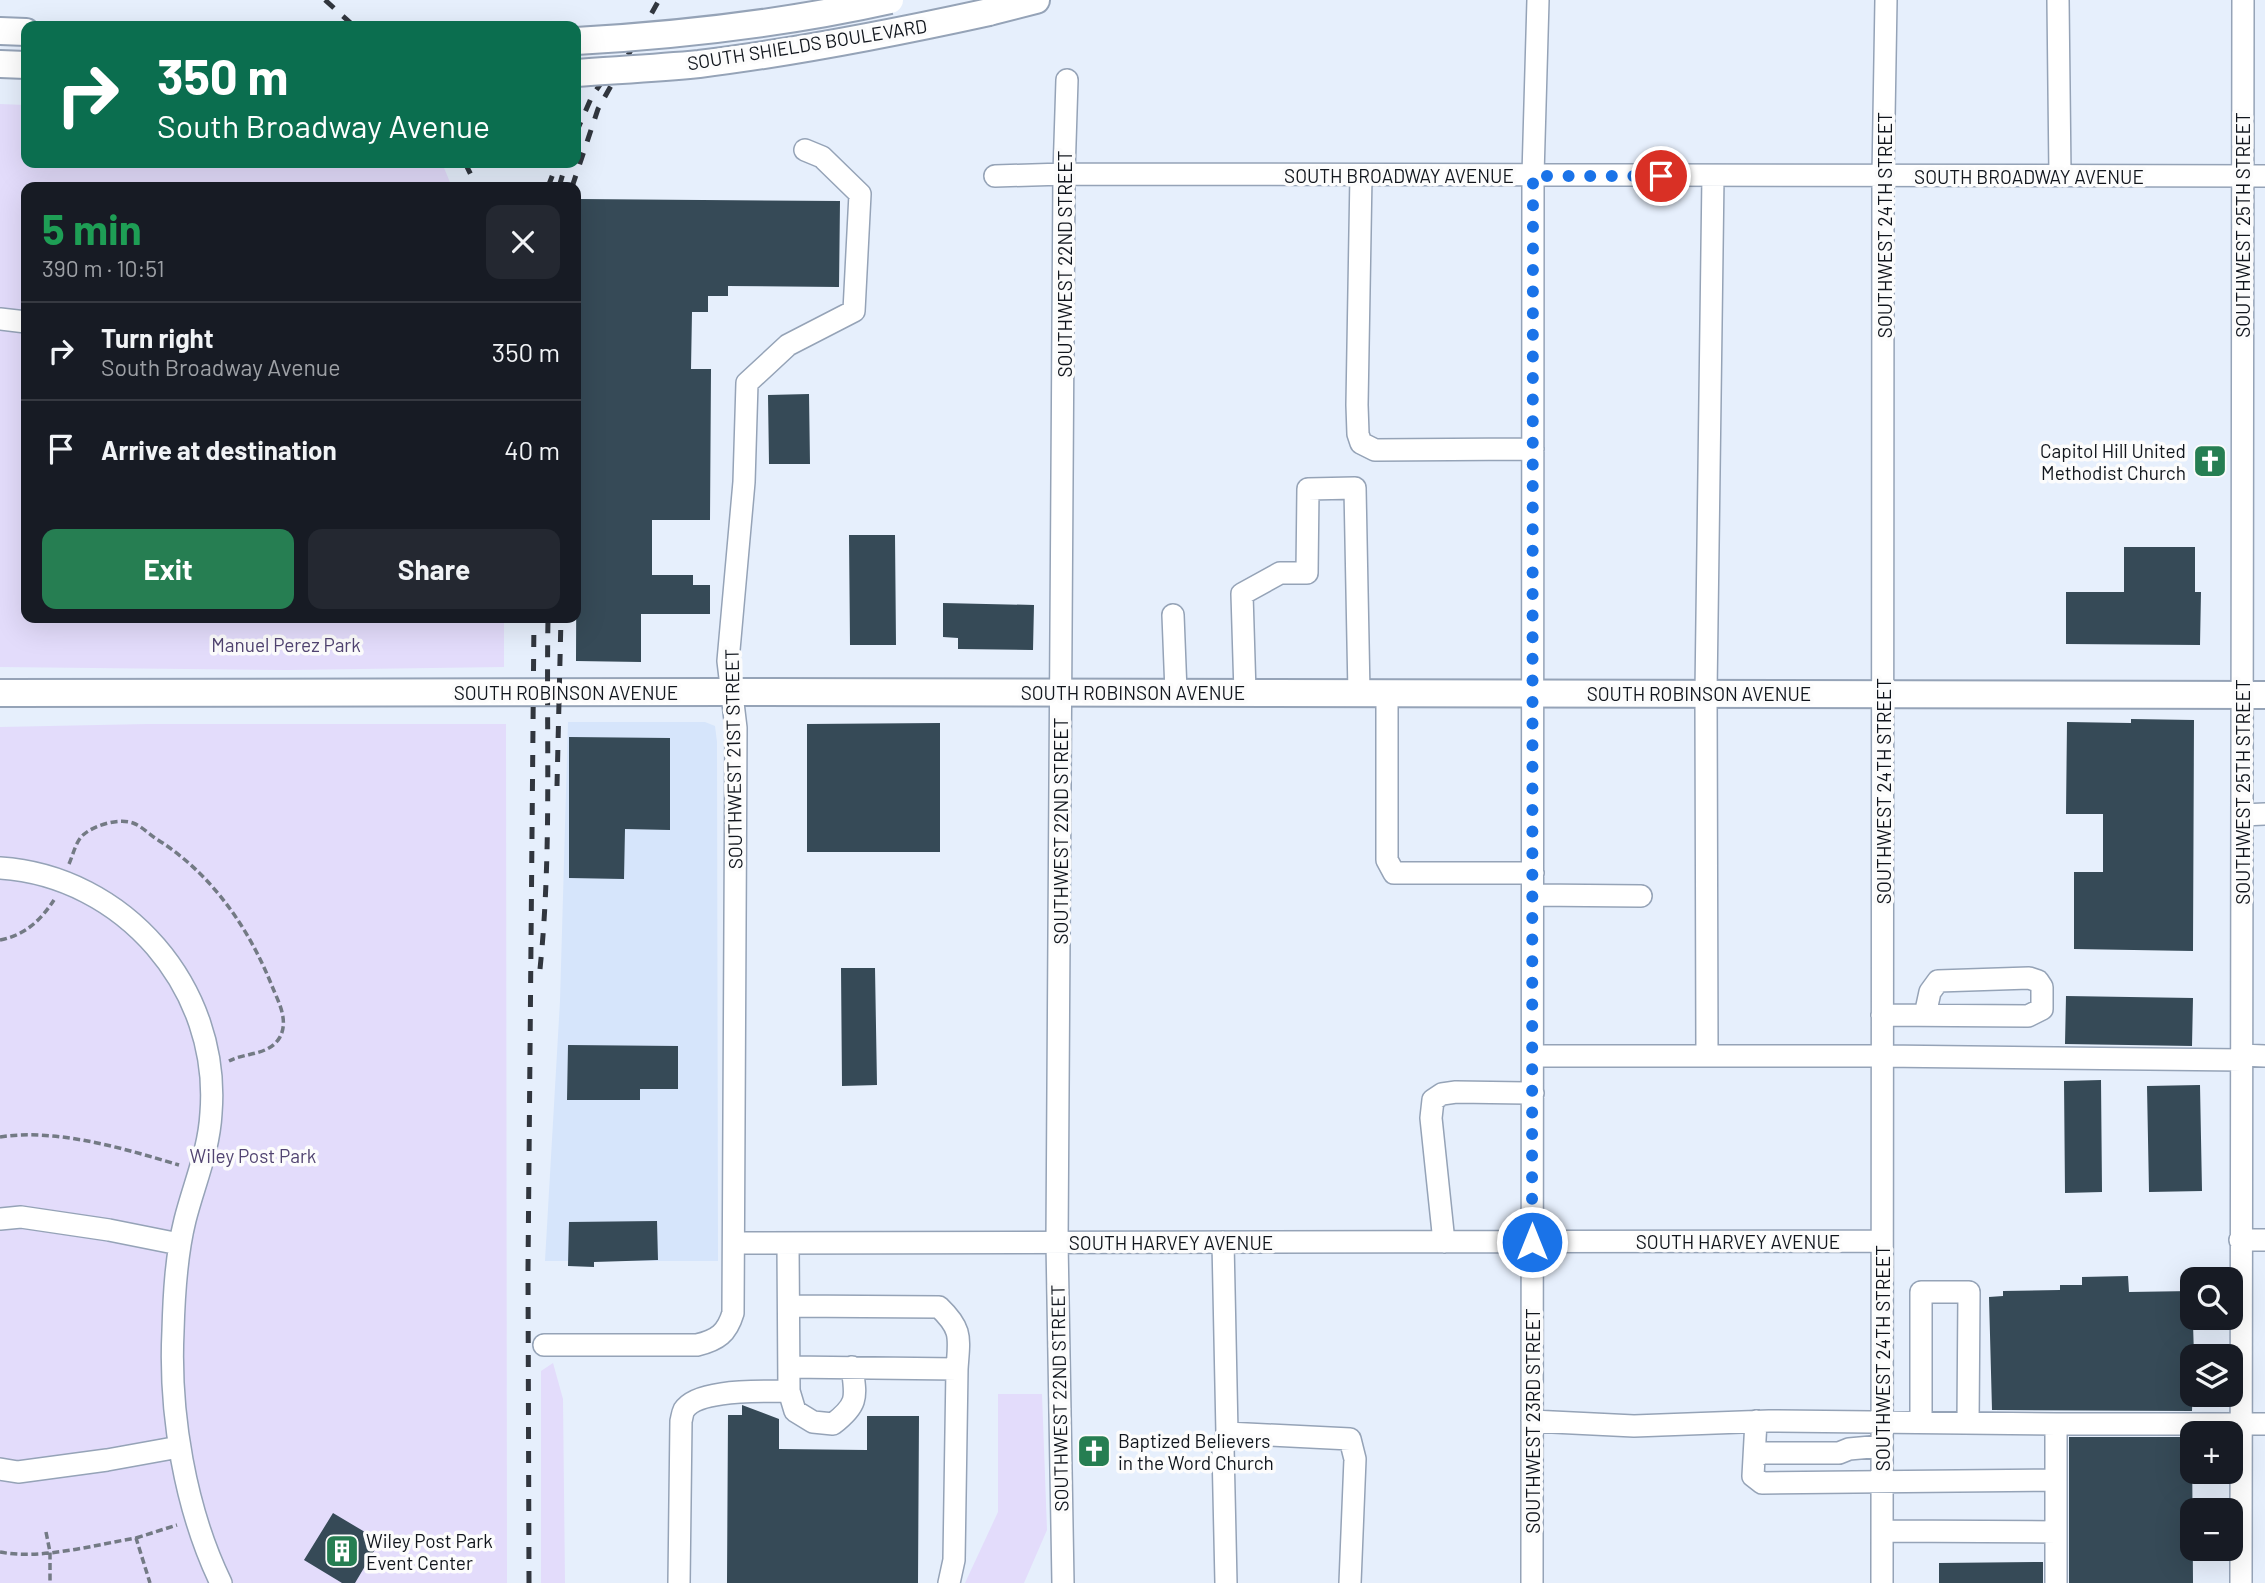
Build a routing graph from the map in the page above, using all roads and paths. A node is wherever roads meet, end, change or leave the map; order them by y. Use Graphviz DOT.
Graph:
graph roads {
  1 [pos="890,0"];
  2 [pos="1036,0"];
  3 [pos="1538,0"];
  4 [pos="1886,0"];
  5 [pos="2058,0"];
  6 [pos="2243,0"];
  7 [pos="0,31"];
  8 [pos="21,32"];
  9 [pos="581,41"];
  10 [pos="0,64"];
  11 [pos="21,65"];
  12 [pos="581,73"];
  13 [pos="1066,80"];
  14 [pos="805,150"];
  15 [pos="1064,174"];
  16 [pos="1361,175"];
  17 [pos="2060,175"];
  18 [pos="2242,175"];
  19 [pos="995,176"];
  20 [pos="1533,176"];
  21 [pos="1713,176"];
  22 [pos="1883,176"];
  23 [pos="2265,176"];
  24 [pos="0,319"];
  25 [pos="21,321"];
  26 [pos="1533,449"];
  27 [pos="1173,615"];
  28 [pos="732,692"];
  29 [pos="1062,692"];
  30 [pos="1176,692"];
  31 [pos="0,693"];
  32 [pos="1245,693"];
  33 [pos="1359,693"];
  34 [pos="1387,693"];
  35 [pos="1533,693"];
  36 [pos="1706,694"];
  37 [pos="1884,694"];
  38 [pos="2253,695"];
  39 [pos="2265,814"];
  40 [pos="2242,815"];
  41 [pos="0,868"];
  42 [pos="1533,873"];
  43 [pos="63,880"];
  44 [pos="1533,895"];
  45 [pos="1641,896"];
  46 [pos="0,940"];
  47 [pos="1882,1015"];
  48 [pos="1925,1016"];
  49 [pos="1533,1056"];
  50 [pos="1707,1056"];
  51 [pos="1882,1056"];
  52 [pos="2265,1056"];
  53 [pos="2241,1058"];
  54 [pos="224,1064"];
  55 [pos="1533,1093"];
  56 [pos="0,1136"];
  57 [pos="200,1173"];
  58 [pos="0,1219"];
  59 [pos="2240,1240"];
  60 [pos="2265,1240"];
  61 [pos="1882,1241"];
  62 [pos="1057,1242"];
  63 [pos="1223,1242"];
  64 [pos="1444,1242"];
  65 [pos="1532,1242"];
  66 [pos="788,1243"];
  67 [pos="179,1244"];
  68 [pos="735,1244"];
  69 [pos="789,1306"];
  70 [pos="544,1345"];
  71 [pos="789,1367"];
  72 [pos="852,1367"];
  73 [pos="957,1369"];
  74 [pos="789,1391"];
  75 [pos="1532,1420"];
  76 [pos="1756,1421"];
  77 [pos="2241,1421"];
  78 [pos="1882,1422"];
  79 [pos="1921,1422"];
  80 [pos="1968,1423"];
  81 [pos="2056,1424"];
  82 [pos="2180,1424"];
  83 [pos="2243,1424"];
  84 [pos="2265,1424"];
  85 [pos="1227,1433"];
  86 [pos="1882,1446"];
  87 [pos="179,1447"];
  88 [pos="1754,1458"];
  89 [pos="0,1469"];
  90 [pos="2056,1480"];
  91 [pos="1882,1482"];
  92 [pos="2241,1484"];
  93 [pos="46,1531"];
  94 [pos="1882,1531"];
  95 [pos="2056,1531"];
  96 [pos="0,1552"];
  97 [pos="50,1552"];
  98 [pos="50,1583"];
  99 [pos="150,1583"];
  100 [pos="221,1583"];
  101 [pos="679,1583"];
  102 [pos="949,1583"];
  103 [pos="1063,1583"];
  104 [pos="1226,1583"];
  105 [pos="1350,1583"];
  106 [pos="1532,1583"];
  107 [pos="1882,1583"];
  108 [pos="2056,1583"];
  109 [pos="2241,1583"];
  1 -- 9 [label="main road, SOUTH SHIELDS BOULEVARD, bridge"];
  2 -- 12 [label="main road, SOUTH SHIELDS BOULEVARD, bridge"];
  3 -- 20 [label="street, SOUTHWEST 23RD STREET"];
  4 -- 22 [label="street, SOUTHWEST 24TH STREET"];
  5 -- 17 [label="street"];
  6 -- 18 [label="street, SOUTHWEST 25TH STREET"];
  7 -- 8 [label="main road"];
  10 -- 11 [label="main road"];
  13 -- 15 [label="street, SOUTHWEST 22ND STREET"];
  14 -- 28 [label="street, SOUTHWEST 21ST STREET"];
  15 -- 16 [label="street, SOUTH BROADWAY AVENUE"];
  15 -- 19 [label="street, SOUTH BROADWAY AVENUE"];
  15 -- 29 [label="street, SOUTHWEST 22ND STREET"];
  16 -- 20 [label="street, SOUTH BROADWAY AVENUE"];
  16 -- 26 [label="street"];
  17 -- 18 [label="street, SOUTH BROADWAY AVENUE"];
  17 -- 22 [label="street, SOUTH BROADWAY AVENUE"];
  18 -- 23 [label="street, SOUTH BROADWAY AVENUE"];
  18 -- 38 [label="street, SOUTHWEST 25TH STREET"];
  20 -- 21 [label="street, SOUTH BROADWAY AVENUE"];
  20 -- 26 [label="street, SOUTHWEST 23RD STREET"];
  21 -- 22 [label="street, SOUTH BROADWAY AVENUE"];
  21 -- 36 [label="street"];
  22 -- 37 [label="street, SOUTHWEST 24TH STREET"];
  24 -- 25 [label="street"];
  26 -- 35 [label="street, SOUTHWEST 23RD STREET"];
  27 -- 30 [label="street"];
  28 -- 29 [label="main road, SOUTH ROBINSON AVENUE"];
  28 -- 31 [label="main road, SOUTH ROBINSON AVENUE"];
  28 -- 68 [label="street, SOUTHWEST 21ST STREET"];
  29 -- 30 [label="main road, SOUTH ROBINSON AVENUE"];
  29 -- 62 [label="street, SOUTHWEST 22ND STREET"];
  30 -- 32 [label="main road, SOUTH ROBINSON AVENUE"];
  32 -- 33 [label="main road, SOUTH ROBINSON AVENUE"];
  32 -- 33 [label="street"];
  33 -- 34 [label="main road, SOUTH ROBINSON AVENUE"];
  34 -- 35 [label="main road, SOUTH ROBINSON AVENUE"];
  34 -- 42 [label="street"];
  35 -- 36 [label="main road, SOUTH ROBINSON AVENUE"];
  35 -- 42 [label="street, SOUTHWEST 23RD STREET"];
  36 -- 37 [label="main road, SOUTH ROBINSON AVENUE"];
  36 -- 50 [label="street"];
  37 -- 38 [label="main road, SOUTH ROBINSON AVENUE"];
  37 -- 47 [label="street, SOUTHWEST 24TH STREET"];
  38 -- 40 [label="street, SOUTHWEST 25TH STREET"];
  39 -- 40 [label="street"];
  40 -- 53 [label="street, SOUTHWEST 25TH STREET"];
  41 -- 43 [label="street"];
  42 -- 44 [label="street, SOUTHWEST 23RD STREET"];
  43 -- 46 [label="path"];
  43 -- 54 [label="path"];
  43 -- 57 [label="street"];
  44 -- 45 [label="street"];
  44 -- 49 [label="street, SOUTHWEST 23RD STREET"];
  47 -- 48 [label="street"];
  47 -- 51 [label="street, SOUTHWEST 24TH STREET"];
  48 -- 48 [label="street"];
  49 -- 50 [label="street"];
  49 -- 55 [label="street, SOUTHWEST 23RD STREET"];
  50 -- 51 [label="street"];
  51 -- 53 [label="street"];
  51 -- 61 [label="street, SOUTHWEST 24TH STREET"];
  52 -- 53 [label="street"];
  53 -- 59 [label="street, SOUTHWEST 25TH STREET"];
  55 -- 64 [label="street"];
  55 -- 65 [label="street, SOUTHWEST 23RD STREET"];
  56 -- 57 [label="path"];
  57 -- 67 [label="street"];
  58 -- 67 [label="street"];
  59 -- 60 [label="street"];
  59 -- 77 [label="street, SOUTHWEST 25TH STREET"];
  61 -- 65 [label="street, SOUTH HARVEY AVENUE"];
  61 -- 78 [label="street, SOUTHWEST 24TH STREET"];
  62 -- 63 [label="street, SOUTH HARVEY AVENUE"];
  62 -- 66 [label="street, SOUTH HARVEY AVENUE"];
  62 -- 103 [label="street, SOUTHWEST 22ND STREET"];
  63 -- 64 [label="street, SOUTH HARVEY AVENUE"];
  63 -- 85 [label="street"];
  64 -- 65 [label="street, SOUTH HARVEY AVENUE"];
  65 -- 75 [label="street, SOUTHWEST 23RD STREET"];
  66 -- 68 [label="street, SOUTH HARVEY AVENUE"];
  66 -- 69 [label="street"];
  67 -- 87 [label="street"];
  68 -- 70 [label="street"];
  69 -- 71 [label="street"];
  69 -- 73 [label="street"];
  71 -- 72 [label="street"];
  71 -- 74 [label="street"];
  72 -- 73 [label="street"];
  72 -- 74 [label="street"];
  73 -- 102 [label="street"];
  74 -- 101 [label="street"];
  75 -- 76 [label="street"];
  75 -- 106 [label="street, SOUTHWEST 23RD STREET"];
  76 -- 78 [label="street"];
  76 -- 88 [label="street"];
  78 -- 79 [label="street"];
  78 -- 86 [label="street, SOUTHWEST 24TH STREET"];
  79 -- 80 [label="street"];
  79 -- 80 [label="street"];
  80 -- 81 [label="street"];
  81 -- 82 [label="street"];
  81 -- 90 [label="street"];
  83 -- 84 [label="street"];
  85 -- 104 [label="street"];
  85 -- 105 [label="street"];
  86 -- 88 [label="street"];
  86 -- 91 [label="street, SOUTHWEST 24TH STREET"];
  87 -- 89 [label="street"];
  87 -- 100 [label="street"];
  88 -- 91 [label="street"];
  90 -- 91 [label="street"];
  90 -- 95 [label="street"];
  91 -- 94 [label="street, SOUTHWEST 24TH STREET"];
  92 -- 109 [label="street, SOUTHWEST 25TH STREET"];
  93 -- 97 [label="path"];
  94 -- 95 [label="street"];
  94 -- 107 [label="street, SOUTHWEST 24TH STREET"];
  95 -- 108 [label="street"];
  96 -- 97 [label="path"];
  97 -- 98 [label="path"];
  97 -- 99 [label="path"];
}
